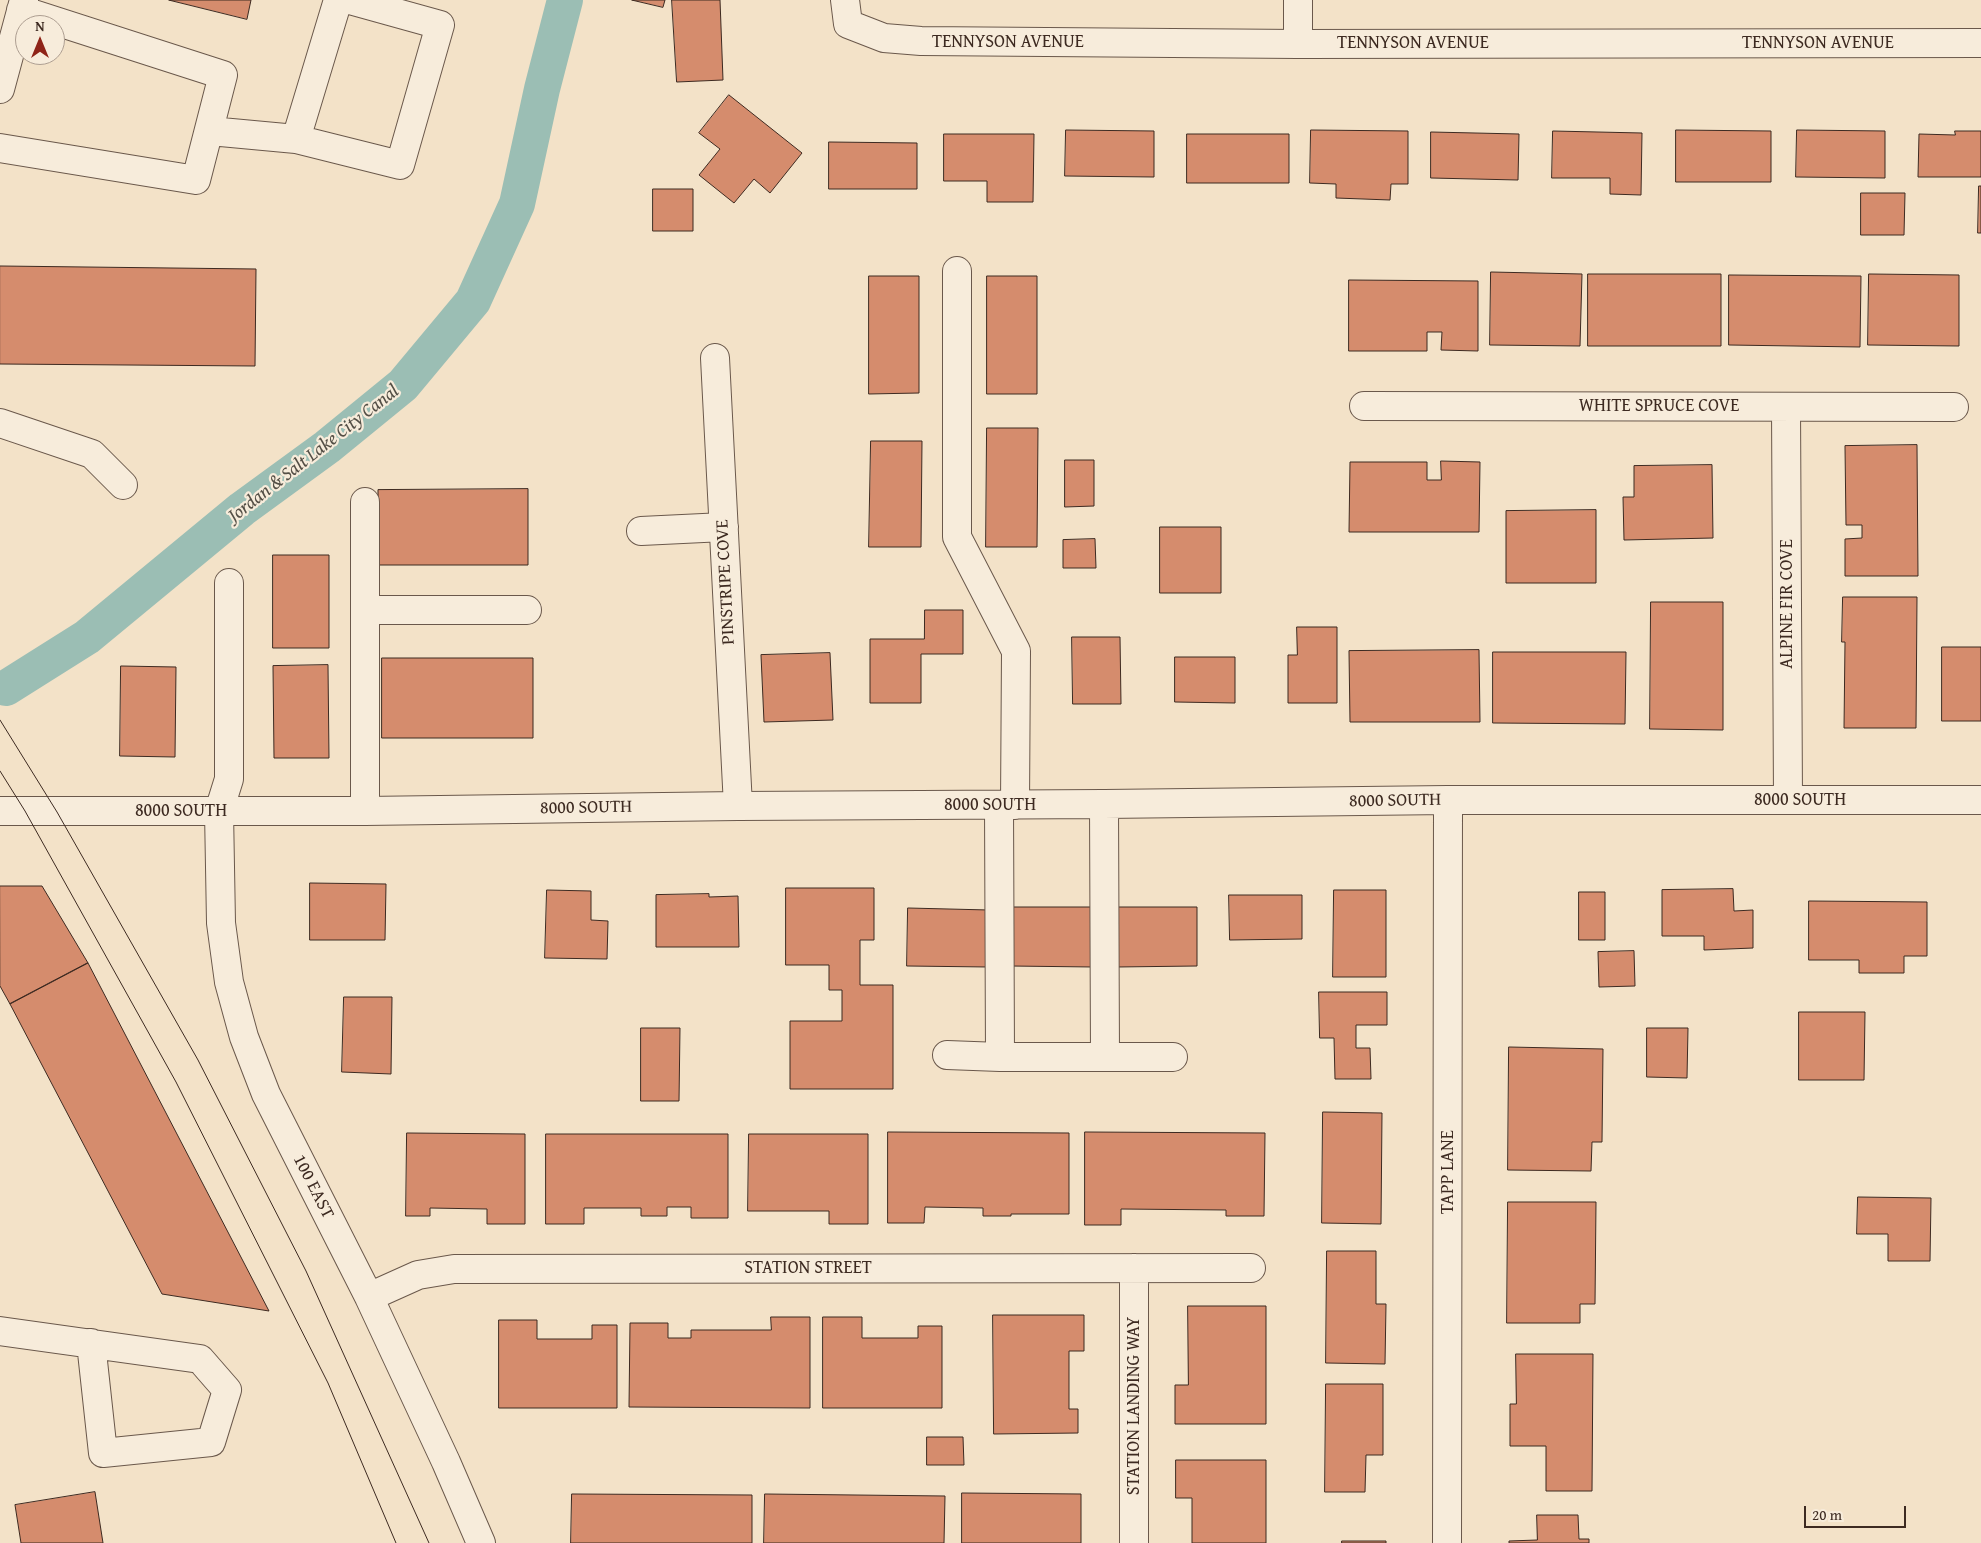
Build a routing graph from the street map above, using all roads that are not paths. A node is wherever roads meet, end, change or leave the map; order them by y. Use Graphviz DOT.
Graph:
graph roads {
  1 [pos="338,0"];
  2 [pos="350,0"];
  3 [pos="1298,0"];
  4 [pos="23,5"];
  5 [pos="847,12"];
  6 [pos="1981,42"];
  7 [pos="1298,44"];
  8 [pos="0,89"];
  9 [pos="210,131"];
  10 [pos="296,139"];
  11 [pos="0,148"];
  12 [pos="956,271"];
  13 [pos="715,358"];
  14 [pos="1364,406"];
  15 [pos="1786,407"];
  16 [pos="1954,407"];
  17 [pos="0,423"];
  18 [pos="123,485"];
  19 [pos="364,502"];
  20 [pos="724,527"];
  21 [pos="641,531"];
  22 [pos="229,582"];
  23 [pos="365,610"];
  24 [pos="527,610"];
  25 [pos="1448,800"];
  26 [pos="1788,800"];
  27 [pos="1981,800"];
  28 [pos="1104,804"];
  29 [pos="1007,805"];
  30 [pos="738,806"];
  31 [pos="0,811"];
  32 [pos="219,811"];
  33 [pos="365,811"];
  34 [pos="947,1055"];
  35 [pos="1000,1056"];
  36 [pos="1172,1056"];
  37 [pos="1105,1057"];
  38 [pos="1134,1268"];
  39 [pos="1252,1268"];
  40 [pos="369,1297"];
  41 [pos="0,1330"];
  42 [pos="91,1343"];
  43 [pos="481,1543"];
  44 [pos="1134,1543"];
  45 [pos="1447,1543"];
  1 -- 10 [label="street"];
  2 -- 10 [label="street"];
  3 -- 7 [label="street"];
  4 -- 8 [label="street"];
  4 -- 9 [label="street"];
  5 -- 7 [label="street, TENNYSON AVENUE"];
  6 -- 7 [label="street, TENNYSON AVENUE"];
  9 -- 10 [label="street"];
  9 -- 11 [label="street"];
  12 -- 29 [label="street"];
  13 -- 20 [label="street, PINSTRIPE COVE"];
  14 -- 15 [label="street, WHITE SPRUCE COVE"];
  15 -- 16 [label="street, WHITE SPRUCE COVE"];
  15 -- 26 [label="street, ALPINE FIR COVE"];
  17 -- 18 [label="street"];
  19 -- 23 [label="street"];
  20 -- 21 [label="street"];
  20 -- 30 [label="street, PINSTRIPE COVE"];
  22 -- 32 [label="street, 100 EAST"];
  23 -- 24 [label="street"];
  23 -- 33 [label="street"];
  25 -- 26 [label="street, 8000 SOUTH"];
  25 -- 28 [label="street, 8000 SOUTH"];
  25 -- 45 [label="street, TAPP LANE"];
  26 -- 27 [label="street, 8000 SOUTH"];
  28 -- 29 [label="street, 8000 SOUTH"];
  28 -- 37 [label="street"];
  29 -- 30 [label="street, 8000 SOUTH"];
  29 -- 35 [label="street"];
  30 -- 33 [label="street, 8000 SOUTH"];
  31 -- 32 [label="street, 8000 SOUTH"];
  32 -- 33 [label="street, 8000 SOUTH"];
  32 -- 40 [label="street, 100 EAST"];
  34 -- 35 [label="street"];
  35 -- 37 [label="street"];
  36 -- 37 [label="street"];
  38 -- 39 [label="street, STATION STREET"];
  38 -- 40 [label="street, STATION STREET"];
  38 -- 44 [label="street, STATION LANDING WAY"];
  40 -- 43 [label="street, 100 EAST"];
  41 -- 42 [label="street"];
  42 -- 42 [label="street"];
}
